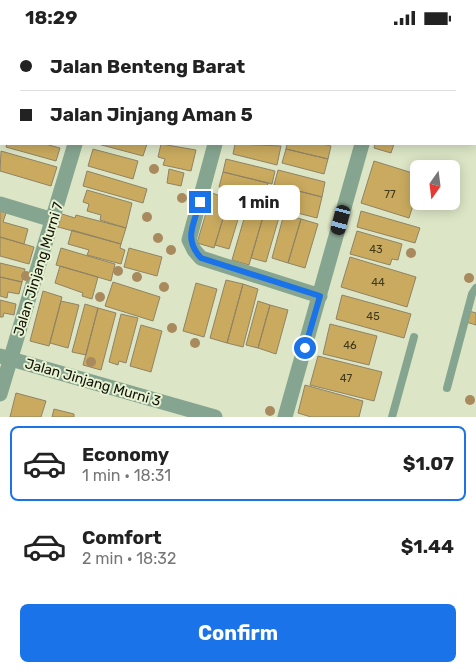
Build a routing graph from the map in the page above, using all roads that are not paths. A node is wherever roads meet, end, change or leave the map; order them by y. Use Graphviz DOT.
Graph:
graph roads {
  1 [pos="75,145"];
  2 [pos="215,145"];
  3 [pos="362,145"];
  4 [pos="0,204"];
  5 [pos="52,219"];
  6 [pos="474,291"];
  7 [pos="320,296"];
  8 [pos="414,337"];
  9 [pos="5,357"];
  10 [pos="447,387"];
  11 [pos="0,394"];
  12 [pos="215,417"];
  13 [pos="285,417"];
  14 [pos="392,417"];
  1 -- 5 [label="street, Jalan Jinjang Murni 7"];
  2 -- 7 [label="street"];
  3 -- 7 [label="street"];
  4 -- 5 [label="street"];
  5 -- 9 [label="street, Jalan Jinjang Murni 7"];
  6 -- 10 [label="lane"];
  7 -- 13 [label="street"];
  8 -- 14 [label="lane"];
  9 -- 11 [label="street, Jalan Jinjang Murni 7"];
  9 -- 12 [label="street, Jalan Jinjang Murni 3"];
}
